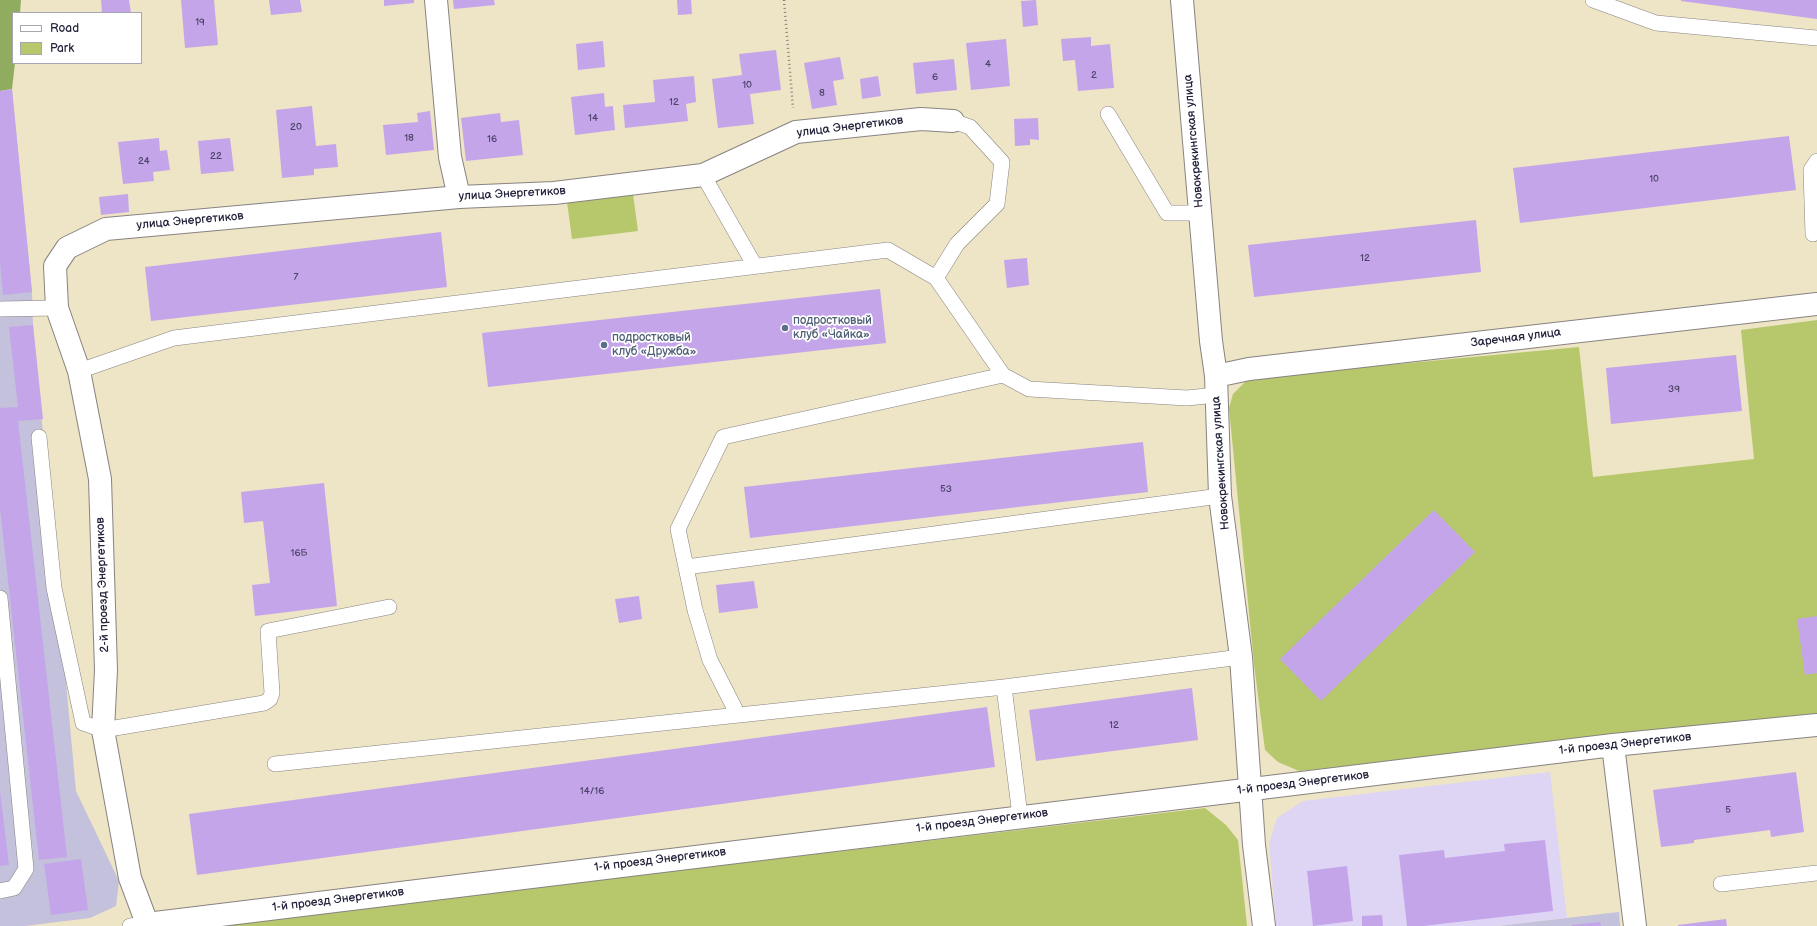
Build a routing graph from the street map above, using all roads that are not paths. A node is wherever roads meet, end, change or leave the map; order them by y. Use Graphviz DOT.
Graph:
graph roads {
  1 [pos="436,0"];
  2 [pos="1182,0"];
  3 [pos="1593,0"];
  4 [pos="1817,38"];
  5 [pos="1108,114"];
  6 [pos="953,121"];
  7 [pos="1817,161"];
  8 [pos="704,175"];
  9 [pos="459,197"];
  10 [pos="1200,213"];
  11 [pos="1813,234"];
  12 [pos="67,248"];
  13 [pos="755,266"];
  14 [pos="936,278"];
  15 [pos="1817,304"];
  16 [pos="57,308"];
  17 [pos="1,313"];
  18 [pos="79,371"];
  19 [pos="1003,375"];
  20 [pos="1216,385"];
  21 [pos="38,437"];
  22 [pos="1220,496"];
  23 [pos="686,566"];
  24 [pos="0,598"];
  25 [pos="389,607"];
  26 [pos="1241,657"];
  27 [pos="1004,687"];
  28 [pos="738,715"];
  29 [pos="1817,726"];
  30 [pos="102,730"];
  31 [pos="1613,745"];
  32 [pos="275,764"];
  33 [pos="1250,790"];
  34 [pos="1020,816"];
  35 [pos="1817,873"];
  36 [pos="1721,884"];
  37 [pos="0,891"];
  38 [pos="142,925"];
  39 [pos="1264,926"];
  40 [pos="1635,926"];
  1 -- 9 [label="street"];
  2 -- 10 [label="street, Новокрекингская улица"];
  3 -- 4 [label="lane"];
  5 -- 10 [label="lane"];
  6 -- 8 [label="street, улица Энергетиков"];
  6 -- 14 [label="lane"];
  7 -- 11 [label="lane"];
  8 -- 9 [label="street, улица Энергетиков"];
  8 -- 13 [label="lane"];
  9 -- 12 [label="street, улица Энергетиков"];
  10 -- 20 [label="street, Новокрекингская улица"];
  12 -- 16 [label="street, 2-й проезд Энергетиков"];
  13 -- 14 [label="lane"];
  13 -- 18 [label="lane"];
  14 -- 19 [label="lane"];
  15 -- 20 [label="street, Заречная улица"];
  16 -- 17 [label="lane"];
  16 -- 18 [label="street, 2-й проезд Энергетиков"];
  18 -- 30 [label="street, 2-й проезд Энергетиков"];
  19 -- 20 [label="lane"];
  19 -- 23 [label="lane"];
  20 -- 22 [label="street, Новокрекингская улица"];
  21 -- 30 [label="lane"];
  22 -- 23 [label="lane"];
  22 -- 26 [label="street, Новокрекингская улица"];
  23 -- 28 [label="lane"];
  24 -- 37 [label="lane"];
  25 -- 30 [label="lane"];
  26 -- 27 [label="lane"];
  26 -- 33 [label="street, Новокрекингская улица"];
  27 -- 28 [label="lane"];
  27 -- 34 [label="lane"];
  28 -- 32 [label="lane"];
  29 -- 31 [label="street, 1-й проезд Энергетиков"];
  30 -- 38 [label="street, 2-й проезд Энергетиков"];
  31 -- 33 [label="street, 1-й проезд Энергетиков"];
  31 -- 40 [label="street"];
  33 -- 34 [label="street, 1-й проезд Энергетиков"];
  33 -- 39 [label="street, Новокрекингская улица"];
  34 -- 38 [label="street, 1-й проезд Энергетиков"];
  35 -- 36 [label="lane"];
}
